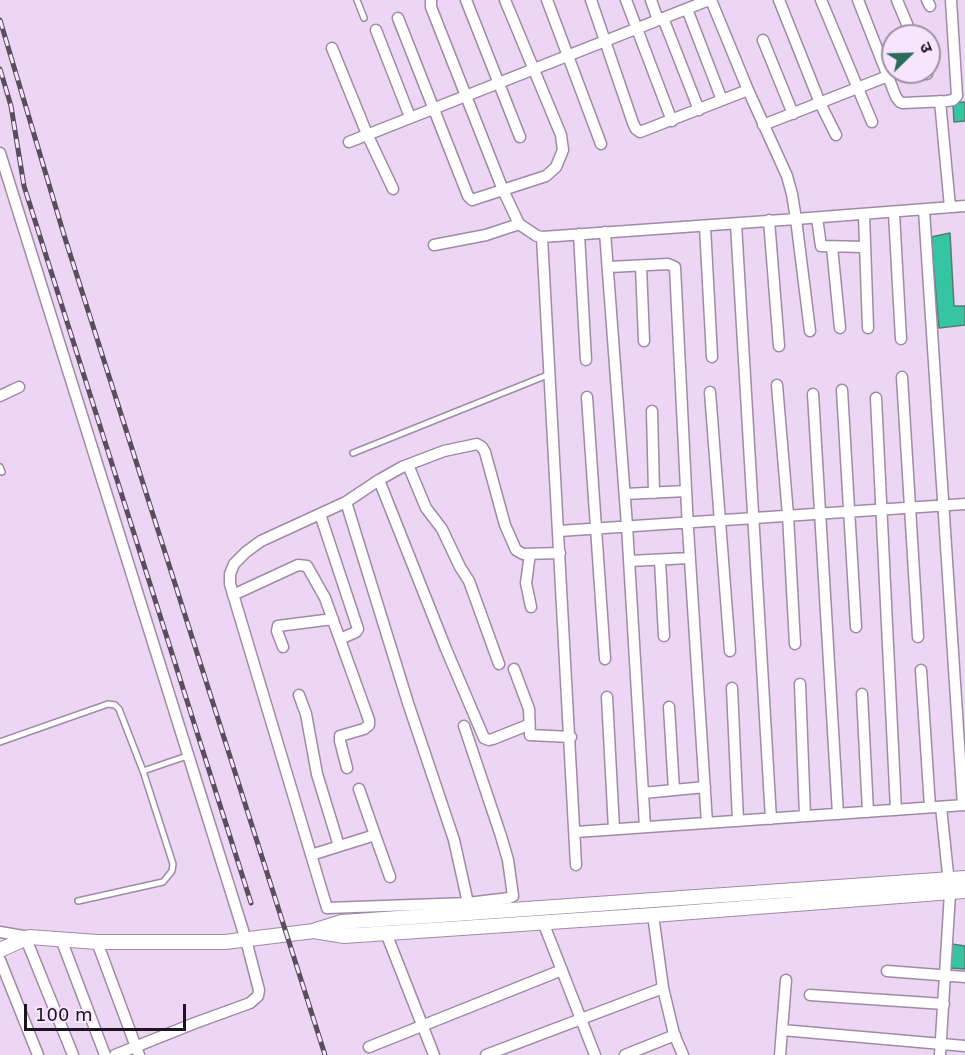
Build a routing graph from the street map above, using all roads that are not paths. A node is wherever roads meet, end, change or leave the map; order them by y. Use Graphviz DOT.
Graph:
graph roads {
  1 [pos="357,0"];
  2 [pos="430,0"];
  3 [pos="466,0"];
  4 [pos="505,0"];
  5 [pos="547,0"];
  6 [pos="591,0"];
  7 [pos="626,0"];
  8 [pos="651,0"];
  9 [pos="709,0"];
  10 [pos="779,0"];
  11 [pos="821,0"];
  12 [pos="858,0"];
  13 [pos="897,0"];
  14 [pos="951,0"];
  15 [pos="687,9"];
  16 [pos="364,18"];
  17 [pos="398,18"];
  18 [pos="661,19"];
  19 [pos="907,24"];
  20 [pos="636,28"];
  21 [pos="376,30"];
  22 [pos="605,40"];
  23 [pos="763,40"];
  24 [pos="332,48"];
  25 [pos="568,54"];
  26 [pos="881,58"];
  27 [pos="533,68"];
  28 [pos="881,79"];
  29 [pos="499,81"];
  30 [pos="891,84"];
  31 [pos="857,88"];
  32 [pos="961,89"];
  33 [pos="748,90"];
  34 [pos="466,94"];
  35 [pos="722,100"];
  36 [pos="940,101"];
  37 [pos="820,103"];
  38 [pos="432,108"];
  39 [pos="699,110"];
  40 [pos="793,114"];
  41 [pos="410,117"];
  42 [pos="672,121"];
  43 [pos="872,122"];
  44 [pos="763,125"];
  45 [pos="367,134"];
  46 [pos="836,135"];
  47 [pos="520,137"];
  48 [pos="349,142"];
  49 [pos="601,144"];
  50 [pos="0,153"];
  51 [pos="393,189"];
  52 [pos="503,189"];
  53 [pos="965,206"];
  54 [pos="950,207"];
  55 [pos="924,210"];
  56 [pos="894,213"];
  57 [pos="864,214"];
  58 [pos="817,218"];
  59 [pos="796,219"];
  60 [pos="769,220"];
  61 [pos="519,224"];
  62 [pos="736,224"];
  63 [pos="705,226"];
  64 [pos="605,232"];
  65 [pos="579,234"];
  66 [pos="542,237"];
  67 [pos="434,245"];
  68 [pos="832,247"];
  69 [pos="865,247"];
  70 [pos="641,266"];
  71 [pos="609,267"];
  72 [pos="840,328"];
  73 [pos="868,328"];
  74 [pos="810,331"];
  75 [pos="901,339"];
  76 [pos="644,341"];
  77 [pos="779,346"];
  78 [pos="712,357"];
  79 [pos="586,360"];
  80 [pos="550,374"];
  81 [pos="902,377"];
  82 [pos="777,385"];
  83 [pos="19,387"];
  84 [pos="842,390"];
  85 [pos="710,392"];
  86 [pos="813,394"];
  87 [pos="0,396"];
  88 [pos="587,397"];
  89 [pos="876,398"];
  90 [pos="652,411"];
  91 [pos="353,453"];
  92 [pos="408,465"];
  93 [pos="379,480"];
  94 [pos="686,490"];
  95 [pos="654,493"];
  96 [pos="625,494"];
  97 [pos="346,502"];
  98 [pos="965,504"];
  99 [pos="943,505"];
  100 [pos="910,507"];
  101 [pos="882,509"];
  102 [pos="849,511"];
  103 [pos="821,513"];
  104 [pos="320,514"];
  105 [pos="788,515"];
  106 [pos="753,517"];
  107 [pos="718,520"];
  108 [pos="688,522"];
  109 [pos="627,526"];
  110 [pos="597,529"];
  111 [pos="559,531"];
  112 [pos="560,553"];
  113 [pos="530,554"];
  114 [pos="690,558"];
  115 [pos="660,560"];
  116 [pos="629,561"];
  117 [pos="233,595"];
  118 [pos="531,607"];
  119 [pos="333,619"];
  120 [pos="856,627"];
  121 [pos="664,636"];
  122 [pos="918,637"];
  123 [pos="340,639"];
  124 [pos="795,644"];
  125 [pos="283,647"];
  126 [pos="730,651"];
  127 [pos="605,659"];
  128 [pos="499,664"];
  129 [pos="514,669"];
  130 [pos="921,670"];
  131 [pos="800,684"];
  132 [pos="732,688"];
  133 [pos="862,694"];
  134 [pos="299,695"];
  135 [pos="607,697"];
  136 [pos="669,707"];
  137 [pos="528,725"];
  138 [pos="464,726"];
  139 [pos="571,737"];
  140 [pos="0,742"];
  141 [pos="187,756"];
  142 [pos="347,768"];
  143 [pos="143,771"];
  144 [pos="705,787"];
  145 [pos="359,789"];
  146 [pos="674,790"];
  147 [pos="643,793"];
  148 [pos="964,805"];
  149 [pos="935,807"];
  150 [pos="896,810"];
  151 [pos="868,812"];
  152 [pos="838,814"];
  153 [pos="806,816"];
  154 [pos="771,819"];
  155 [pos="738,821"];
  156 [pos="707,823"];
  157 [pos="645,827"];
  158 [pos="614,829"];
  159 [pos="576,832"];
  160 [pos="375,835"];
  161 [pos="339,846"];
  162 [pos="311,855"];
  163 [pos="576,865"];
  164 [pos="390,877"];
  165 [pos="965,878"];
  166 [pos="949,886"];
  167 [pos="965,891"];
  168 [pos="78,901"];
  169 [pos="468,903"];
  170 [pos="653,915"];
  171 [pos="543,922"];
  172 [pos="314,931"];
  173 [pos="0,932"];
  174 [pos="386,933"];
  175 [pos="27,938"];
  176 [pos="61,939"];
  177 [pos="246,940"];
  178 [pos="97,942"];
  179 [pos="0,950"];
  180 [pos="0,960"];
  181 [pos="562,970"];
  182 [pos="887,971"];
  183 [pos="945,976"];
  184 [pos="965,977"];
  185 [pos="786,980"];
  186 [pos="663,988"];
  187 [pos="810,995"];
  188 [pos="944,1004"];
  189 [pos="580,1019"];
  190 [pos="423,1025"];
  191 [pos="782,1030"];
  192 [pos="675,1035"];
  193 [pos="942,1043"];
  194 [pos="965,1046"];
  195 [pos="369,1047"];
  196 [pos="138,1051"];
  197 [pos="38,1055"];
  198 [pos="73,1055"];
  199 [pos="105,1055"];
  200 [pos="115,1055"];
  201 [pos="434,1055"];
  202 [pos="486,1055"];
  203 [pos="595,1055"];
  204 [pos="626,1055"];
  205 [pos="683,1055"];
  206 [pos="780,1055"];
  207 [pos="940,1055"];
  1 -- 16 [label="lane"];
  2 -- 34 [label="street"];
  3 -- 29 [label="street"];
  4 -- 27 [label="street"];
  5 -- 25 [label="street"];
  6 -- 22 [label="street"];
  7 -- 20 [label="street"];
  8 -- 18 [label="street"];
  9 -- 15 [label="street"];
  9 -- 33 [label="street"];
  10 -- 37 [label="street"];
  11 -- 31 [label="street"];
  12 -- 26 [label="street"];
  13 -- 19 [label="street"];
  14 -- 32 [label="street"];
  15 -- 18 [label="street"];
  15 -- 35 [label="street"];
  17 -- 38 [label="street"];
  18 -- 20 [label="street"];
  18 -- 39 [label="street"];
  20 -- 22 [label="street"];
  20 -- 42 [label="street"];
  21 -- 41 [label="street"];
  22 -- 25 [label="street"];
  22 -- 42 [label="street"];
  23 -- 40 [label="street"];
  24 -- 45 [label="street"];
  25 -- 27 [label="street"];
  25 -- 49 [label="street"];
  27 -- 29 [label="street"];
  27 -- 52 [label="street"];
  28 -- 31 [label="street"];
  29 -- 34 [label="street"];
  29 -- 47 [label="street"];
  30 -- 36 [label="street"];
  31 -- 37 [label="street"];
  31 -- 43 [label="street"];
  32 -- 36 [label="street"];
  33 -- 35 [label="street"];
  33 -- 44 [label="street"];
  34 -- 38 [label="street"];
  34 -- 52 [label="street"];
  35 -- 39 [label="street"];
  36 -- 54 [label="street"];
  37 -- 40 [label="street"];
  37 -- 46 [label="street"];
  38 -- 41 [label="street"];
  38 -- 52 [label="street"];
  39 -- 42 [label="street"];
  40 -- 44 [label="street"];
  41 -- 45 [label="street"];
  44 -- 59 [label="street"];
  45 -- 48 [label="street"];
  45 -- 51 [label="street"];
  50 -- 141 [label="street"];
  52 -- 61 [label="street"];
  53 -- 54 [label="street"];
  54 -- 55 [label="street"];
  55 -- 56 [label="street"];
  55 -- 99 [label="street"];
  56 -- 57 [label="street"];
  56 -- 75 [label="street"];
  57 -- 58 [label="street"];
  57 -- 69 [label="street"];
  58 -- 59 [label="street"];
  58 -- 68 [label="street"];
  59 -- 60 [label="street"];
  59 -- 74 [label="street"];
  60 -- 62 [label="street"];
  60 -- 77 [label="street"];
  61 -- 66 [label="street"];
  61 -- 67 [label="street"];
  62 -- 63 [label="street"];
  62 -- 106 [label="street"];
  63 -- 64 [label="street"];
  63 -- 78 [label="street"];
  64 -- 65 [label="street"];
  64 -- 71 [label="street"];
  65 -- 66 [label="street"];
  65 -- 79 [label="street"];
  66 -- 80 [label="street"];
  68 -- 69 [label="street"];
  68 -- 72 [label="street"];
  69 -- 73 [label="street"];
  70 -- 71 [label="street"];
  70 -- 76 [label="street"];
  70 -- 94 [label="street"];
  71 -- 96 [label="street"];
  80 -- 91 [label="lane"];
  80 -- 111 [label="street"];
  81 -- 100 [label="street"];
  82 -- 105 [label="street"];
  83 -- 87 [label="street"];
  84 -- 102 [label="street"];
  85 -- 107 [label="street"];
  86 -- 103 [label="street"];
  88 -- 110 [label="street"];
  89 -- 101 [label="street"];
  90 -- 95 [label="street"];
  92 -- 93 [label="street"];
  92 -- 113 [label="street"];
  92 -- 128 [label="street"];
  93 -- 97 [label="street"];
  93 -- 137 [label="street"];
  94 -- 95 [label="street"];
  94 -- 108 [label="street"];
  95 -- 96 [label="street"];
  96 -- 109 [label="street"];
  97 -- 104 [label="street"];
  97 -- 169 [label="street"];
  98 -- 99 [label="street"];
  99 -- 100 [label="street"];
  99 -- 148 [label="street"];
  100 -- 101 [label="street"];
  100 -- 122 [label="street"];
  101 -- 102 [label="street"];
  101 -- 150 [label="street"];
  102 -- 103 [label="street"];
  102 -- 120 [label="street"];
  103 -- 105 [label="street"];
  103 -- 152 [label="street"];
  104 -- 117 [label="street"];
  104 -- 123 [label="street"];
  105 -- 106 [label="street"];
  105 -- 124 [label="street"];
  106 -- 107 [label="street"];
  106 -- 154 [label="street"];
  107 -- 108 [label="street"];
  107 -- 126 [label="street"];
  108 -- 109 [label="street"];
  108 -- 114 [label="street"];
  109 -- 110 [label="street"];
  109 -- 116 [label="street"];
  110 -- 111 [label="street"];
  110 -- 127 [label="street"];
  111 -- 112 [label="street"];
  112 -- 113 [label="street"];
  112 -- 139 [label="street"];
  113 -- 118 [label="street"];
  114 -- 115 [label="street"];
  114 -- 144 [label="street"];
  115 -- 116 [label="street"];
  115 -- 121 [label="street"];
  116 -- 147 [label="street"];
  117 -- 119 [label="street"];
  117 -- 162 [label="street"];
  119 -- 123 [label="street"];
  119 -- 125 [label="street"];
  123 -- 142 [label="street"];
  129 -- 137 [label="street"];
  130 -- 149 [label="street"];
  131 -- 153 [label="street"];
  132 -- 155 [label="street"];
  133 -- 151 [label="street"];
  134 -- 161 [label="street"];
  135 -- 158 [label="street"];
  136 -- 146 [label="street"];
  137 -- 139 [label="street"];
  138 -- 169 [label="street"];
  139 -- 159 [label="street"];
  140 -- 143 [label="lane"];
  141 -- 143 [label="lane"];
  141 -- 177 [label="street"];
  143 -- 168 [label="lane"];
  144 -- 146 [label="street"];
  144 -- 156 [label="street"];
  145 -- 160 [label="street"];
  146 -- 147 [label="street"];
  147 -- 157 [label="street"];
  148 -- 149 [label="street"];
  149 -- 150 [label="street"];
  149 -- 166 [label="street"];
  150 -- 151 [label="street"];
  151 -- 152 [label="street"];
  152 -- 153 [label="street"];
  153 -- 154 [label="street"];
  154 -- 155 [label="street"];
  155 -- 156 [label="street"];
  156 -- 157 [label="street"];
  157 -- 158 [label="street"];
  158 -- 159 [label="street"];
  159 -- 163 [label="street"];
  160 -- 161 [label="street"];
  160 -- 164 [label="street"];
  161 -- 162 [label="street"];
  162 -- 169 [label="street"];
  165 -- 166 [label="street"];
  166 -- 167 [label="street"];
  166 -- 170 [label="street"];
  166 -- 172 [label="street"];
  166 -- 183 [label="street"];
  170 -- 171 [label="street"];
  170 -- 186 [label="street"];
  171 -- 174 [label="street"];
  171 -- 181 [label="street"];
  172 -- 174 [label="street"];
  172 -- 177 [label="street"];
  173 -- 175 [label="street"];
  174 -- 190 [label="street"];
  175 -- 176 [label="street"];
  175 -- 179 [label="street"];
  175 -- 198 [label="street"];
  176 -- 178 [label="street"];
  176 -- 199 [label="street"];
  177 -- 178 [label="street"];
  177 -- 196 [label="street"];
  178 -- 196 [label="street"];
  180 -- 197 [label="street"];
  181 -- 189 [label="street"];
  181 -- 190 [label="street"];
  182 -- 183 [label="street"];
  183 -- 184 [label="street"];
  183 -- 188 [label="street"];
  185 -- 191 [label="street"];
  186 -- 189 [label="street"];
  186 -- 192 [label="street"];
  187 -- 188 [label="street"];
  188 -- 193 [label="street"];
  189 -- 202 [label="street"];
  189 -- 203 [label="street"];
  190 -- 195 [label="street"];
  190 -- 201 [label="street"];
  191 -- 193 [label="street"];
  191 -- 206 [label="street"];
  192 -- 204 [label="street"];
  192 -- 205 [label="street"];
  193 -- 194 [label="street"];
  193 -- 207 [label="street"];
  196 -- 200 [label="street"];
}
